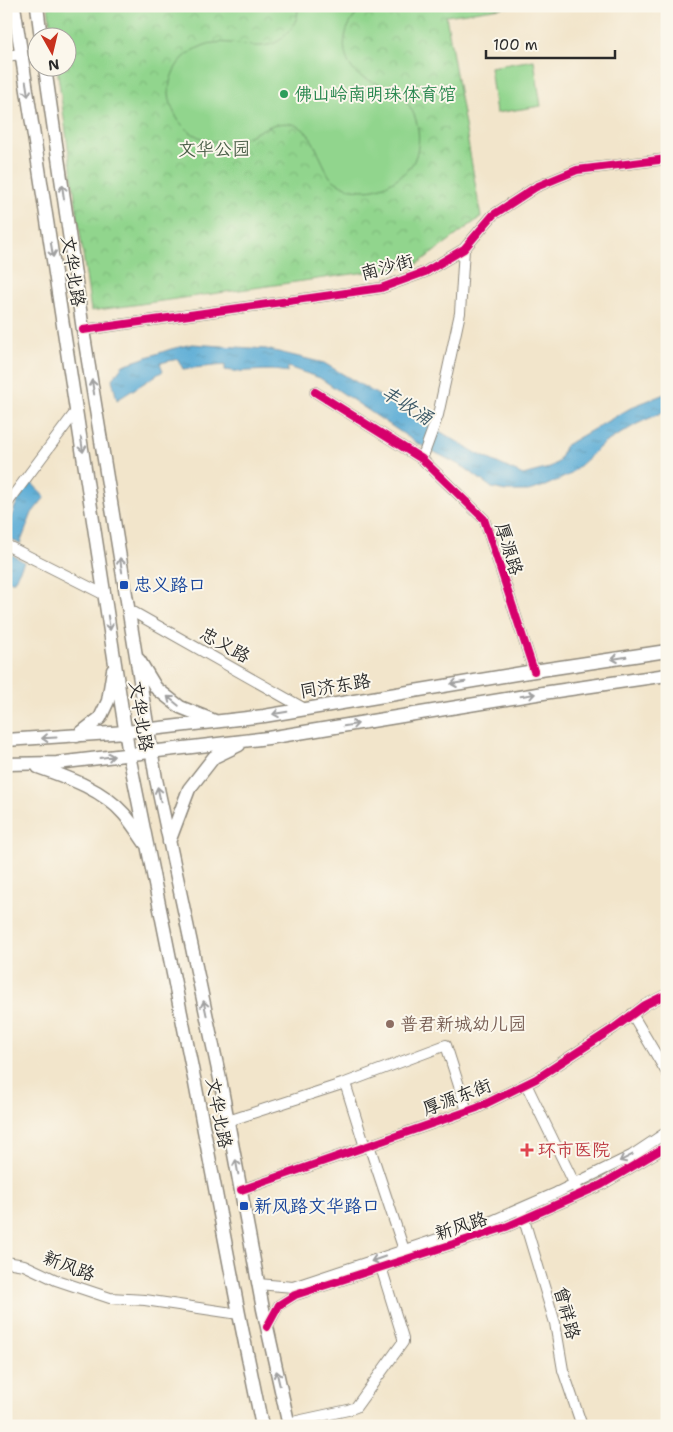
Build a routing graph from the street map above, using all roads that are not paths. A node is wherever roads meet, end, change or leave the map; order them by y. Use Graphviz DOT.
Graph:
graph roads {
  1 [pos="14,6"];
  2 [pos="37,6"];
  3 [pos="40,28"];
  4 [pos="21,54"];
  5 [pos="6,56"];
  6 [pos="47,78"];
  7 [pos="667,158"];
  8 [pos="464,249"];
  9 [pos="83,330"];
  10 [pos="315,392"];
  11 [pos="77,410"];
  12 [pos="422,459"];
  13 [pos="6,505"];
  14 [pos="6,545"];
  15 [pos="105,594"];
  16 [pos="128,609"];
  17 [pos="667,651"];
  18 [pos="135,654"];
  19 [pos="114,657"];
  20 [pos="534,671"];
  21 [pos="667,676"];
  22 [pos="305,708"];
  23 [pos="217,722"];
  24 [pos="148,730"];
  25 [pos="126,732"];
  26 [pos="77,736"];
  27 [pos="6,740"];
  28 [pos="251,740"];
  29 [pos="152,752"];
  30 [pos="130,755"];
  31 [pos="6,764"];
  32 [pos="26,764"];
  33 [pos="170,842"];
  34 [pos="148,848"];
  35 [pos="667,994"];
  36 [pos="632,1014"];
  37 [pos="667,1073"];
  38 [pos="345,1083"];
  39 [pos="526,1084"];
  40 [pos="467,1111"];
  41 [pos="228,1122"];
  42 [pos="667,1132"];
  43 [pos="367,1146"];
  44 [pos="667,1146"];
  45 [pos="574,1184"];
  46 [pos="241,1190"];
  47 [pos="579,1194"];
  48 [pos="521,1208"];
  49 [pos="523,1219"];
  50 [pos="404,1250"];
  51 [pos="6,1262"];
  52 [pos="381,1267"];
  53 [pos="258,1284"];
  54 [pos="239,1314"];
  55 [pos="267,1327"];
  56 [pos="289,1424"];
  57 [pos="262,1426"];
  58 [pos="582,1426"];
  1 -- 4 [label="main road, 文华北路"];
  2 -- 3 [label="main road"];
  4 -- 5 [label="street"];
  4 -- 11 [label="main road, 文华北路, one-way"];
  9 -- 6 [label="main road, 文华北路, one-way"];
  7 -- 8 [label="street, 南沙街"];
  8 -- 9 [label="street, 南沙街"];
  8 -- 12 [label="street"];
  16 -- 9 [label="main road, 文华北路, one-way"];
  10 -- 12 [label="street, 厚源路"];
  11 -- 13 [label="street"];
  11 -- 15 [label="main road, 文华北路, one-way"];
  12 -- 20 [label="street, 厚源路"];
  14 -- 15 [label="street"];
  15 -- 19 [label="main road, 文华北路, one-way"];
  16 -- 18 [label="main road, 文华北路"];
  16 -- 22 [label="street, 忠义路"];
  17 -- 20 [label="main road, 同济东路, one-way"];
  23 -- 18 [label="main road, one-way"];
  18 -- 24 [label="main road, 文华北路"];
  19 -- 25 [label="main road, 文华北路"];
  19 -- 26 [label="main road"];
  20 -- 22 [label="main road, 同济东路, one-way"];
  28 -- 21 [label="main road, one-way"];
  22 -- 23 [label="main road, 同济东路, one-way"];
  23 -- 24 [label="main road, 同济东路"];
  24 -- 25 [label="main road, 同济东路"];
  24 -- 29 [label="main road, 文华北路"];
  25 -- 26 [label="main road, 同济东路"];
  25 -- 30 [label="main road, 文华北路"];
  26 -- 27 [label="main road, 同济东路, one-way"];
  28 -- 29 [label="main road"];
  28 -- 33 [label="main road"];
  29 -- 30 [label="main road"];
  33 -- 29 [label="main road, 文华北路, one-way"];
  32 -- 30 [label="main road, one-way"];
  30 -- 34 [label="main road, 文华北路"];
  31 -- 32 [label="main road"];
  32 -- 34 [label="main road"];
  41 -- 33 [label="main road, 文华北路, one-way"];
  34 -- 54 [label="main road, 文华北路"];
  35 -- 36 [label="street, 厚源东街"];
  36 -- 37 [label="street"];
  36 -- 39 [label="street, 厚源东街"];
  38 -- 40 [label="street"];
  38 -- 41 [label="street"];
  38 -- 43 [label="street"];
  39 -- 40 [label="street, 厚源东街"];
  39 -- 45 [label="street"];
  40 -- 43 [label="street, 厚源东街"];
  46 -- 41 [label="main road, 文华北路, one-way"];
  42 -- 45 [label="street, 新风路, one-way"];
  43 -- 46 [label="street, 厚源东街"];
  43 -- 50 [label="street"];
  44 -- 47 [label="street, 新风路"];
  45 -- 47 [label="street"];
  45 -- 48 [label="street, 新风路"];
  46 -- 53 [label="main road, 文华北路"];
  47 -- 49 [label="street, 新风路"];
  48 -- 49 [label="street, 曾祥路"];
  48 -- 50 [label="street, 新风路"];
  49 -- 52 [label="street, 新风路"];
  49 -- 58 [label="street, 曾祥路"];
  50 -- 53 [label="street, 新风路, one-way"];
  51 -- 54 [label="street, 新风路"];
  52 -- 55 [label="street, 新风路"];
  52 -- 56 [label="street"];
  53 -- 55 [label="main road, 文华北路"];
  54 -- 57 [label="main road, 文华北路"];
  56 -- 55 [label="main road, 文华北路, one-way"];
}
